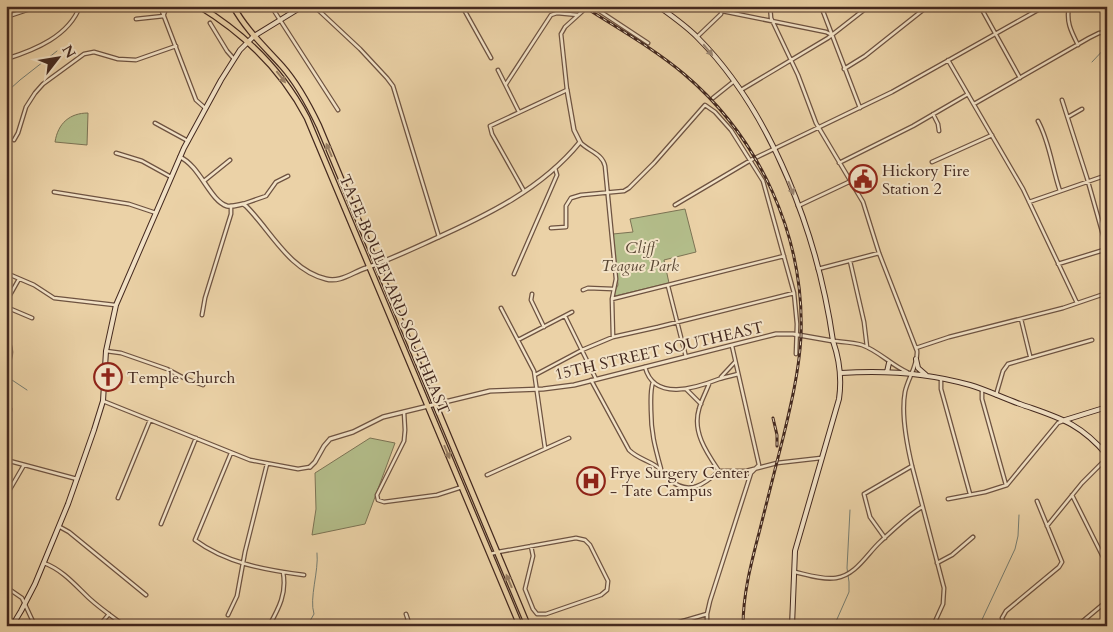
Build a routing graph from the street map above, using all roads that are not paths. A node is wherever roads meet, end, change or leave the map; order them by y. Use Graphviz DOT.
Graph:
graph roads {
  1 [pos="39,6"];
  2 [pos="80,6"];
  3 [pos="160,6"];
  4 [pos="167,6"];
  5 [pos="199,6"];
  6 [pos="233,6"];
  7 [pos="271,6"];
  8 [pos="303,6"];
  9 [pos="314,6"];
  10 [pos="462,6"];
  11 [pos="592,6"];
  12 [pos="658,6"];
  13 [pos="722,6"];
  14 [pos="770,6"];
  15 [pos="821,6"];
  16 [pos="870,6"];
  17 [pos="928,6"];
  18 [pos="980,6"];
  19 [pos="1045,6"];
  20 [pos="1069,6"];
  21 [pos="587,7"];
  22 [pos="722,11"];
  23 [pos="164,16"];
  24 [pos="578,16"];
  25 [pos="6,17"];
  26 [pos="136,19"];
  27 [pos="279,20"];
  28 [pos="772,20"];
  29 [pos="210,23"];
  30 [pos="1107,32"];
  31 [pos="995,34"];
  32 [pos="832,35"];
  33 [pos="254,36"];
  34 [pos="697,37"];
  35 [pos="248,41"];
  36 [pos="648,43"];
  37 [pos="1078,45"];
  38 [pos="176,46"];
  39 [pos="234,58"];
  40 [pos="491,58"];
  41 [pos="6,59"];
  42 [pos="791,60"];
  43 [pos="948,60"];
  44 [pos="844,69"];
  45 [pos="498,70"];
  46 [pos="1020,78"];
  47 [pos="733,82"];
  48 [pos="506,84"];
  49 [pos="567,90"];
  50 [pos="740,91"];
  51 [pos="968,94"];
  52 [pos="713,98"];
  53 [pos="1062,100"];
  54 [pos="974,104"];
  55 [pos="206,108"];
  56 [pos="860,108"];
  57 [pos="1082,109"];
  58 [pos="338,110"];
  59 [pos="519,112"];
  60 [pos="933,114"];
  61 [pos="1068,117"];
  62 [pos="1038,121"];
  63 [pos="155,123"];
  64 [pos="819,128"];
  65 [pos="939,131"];
  66 [pos="992,134"];
  67 [pos="14,140"];
  68 [pos="188,140"];
  69 [pos="580,142"];
  70 [pos="774,149"];
  71 [pos="116,153"];
  72 [pos="180,157"];
  73 [pos="230,160"];
  74 [pos="751,160"];
  75 [pos="839,162"];
  76 [pos="932,162"];
  77 [pos="555,168"];
  78 [pos="1107,174"];
  79 [pos="288,176"];
  80 [pos="171,177"];
  81 [pos="851,180"];
  82 [pos="204,181"];
  83 [pos="1087,181"];
  84 [pos="524,191"];
  85 [pos="1060,191"];
  86 [pos="54,192"];
  87 [pos="607,192"];
  88 [pos="1029,202"];
  89 [pos="243,204"];
  90 [pos="676,205"];
  91 [pos="231,206"];
  92 [pos="798,206"];
  93 [pos="156,213"];
  94 [pos="551,228"];
  95 [pos="439,237"];
  96 [pos="1107,248"];
  97 [pos="879,253"];
  98 [pos="784,256"];
  99 [pos="850,261"];
  100 [pos="1058,264"];
  101 [pos="378,265"];
  102 [pos="370,267"];
  103 [pos="818,269"];
  104 [pos="6,273"];
  105 [pos="514,274"];
  106 [pos="20,279"];
  107 [pos="668,286"];
  108 [pos="613,289"];
  109 [pos="583,290"];
  110 [pos="1107,293"];
  111 [pos="532,294"];
  112 [pos="794,294"];
  113 [pos="612,298"];
  114 [pos="6,302"];
  115 [pos="1077,303"];
  116 [pos="116,305"];
  117 [pos="6,306"];
  118 [pos="501,308"];
  119 [pos="572,312"];
  120 [pos="202,315"];
  121 [pos="564,316"];
  122 [pos="32,318"];
  123 [pos="1021,319"];
  124 [pos="677,323"];
  125 [pos="544,327"];
  126 [pos="796,335"];
  127 [pos="613,336"];
  128 [pos="6,339"];
  129 [pos="518,340"];
  130 [pos="1092,340"];
  131 [pos="833,341"];
  132 [pos="732,346"];
  133 [pos="868,347"];
  134 [pos="916,348"];
  135 [pos="582,350"];
  136 [pos="106,352"];
  137 [pos="796,354"];
  138 [pos="686,357"];
  139 [pos="1030,357"];
  140 [pos="916,359"];
  141 [pos="736,362"];
  142 [pos="889,363"];
  143 [pos="6,367"];
  144 [pos="645,367"];
  145 [pos="887,372"];
  146 [pos="841,373"];
  147 [pos="738,374"];
  148 [pos="911,374"];
  149 [pos="535,375"];
  150 [pos="930,377"];
  151 [pos="720,378"];
  152 [pos="596,379"];
  153 [pos="941,379"];
  154 [pos="591,380"];
  155 [pos="654,382"];
  156 [pos="709,384"];
  157 [pos="203,385"];
  158 [pos="537,389"];
  159 [pos="686,389"];
  160 [pos="982,390"];
  161 [pos="996,395"];
  162 [pos="103,401"];
  163 [pos="701,404"];
  164 [pos="436,405"];
  165 [pos="428,406"];
  166 [pos="1107,407"];
  167 [pos="10,409"];
  168 [pos="404,412"];
  169 [pos="1083,415"];
  170 [pos="150,420"];
  171 [pos="1065,420"];
  172 [pos="1082,430"];
  173 [pos="6,436"];
  174 [pos="196,438"];
  175 [pos="568,438"];
  176 [pos="545,448"];
  177 [pos="231,453"];
  178 [pos="1107,457"];
  179 [pos="821,458"];
  180 [pos="6,460"];
  181 [pos="267,464"];
  182 [pos="24,465"];
  183 [pos="912,466"];
  184 [pos="310,467"];
  185 [pos="757,468"];
  186 [pos="661,470"];
  187 [pos="719,471"];
  188 [pos="486,475"];
  189 [pos="77,479"];
  190 [pos="1007,485"];
  191 [pos="462,487"];
  192 [pos="970,494"];
  193 [pos="1072,495"];
  194 [pos="6,496"];
  195 [pos="118,498"];
  196 [pos="948,499"];
  197 [pos="1037,501"];
  198 [pos="923,507"];
  199 [pos="161,524"];
  200 [pos="1047,526"];
  201 [pos="60,527"];
  202 [pos="974,537"];
  203 [pos="885,538"];
  204 [pos="531,546"];
  205 [pos="498,552"];
  206 [pos="490,554"];
  207 [pos="44,563"];
  208 [pos="243,563"];
  209 [pos="937,563"];
  210 [pos="1107,566"];
  211 [pos="793,571"];
  212 [pos="283,572"];
  213 [pos="304,575"];
  214 [pos="6,587"];
  215 [pos="146,595"];
  216 [pos="1107,600"];
  217 [pos="25,604"];
  218 [pos="108,614"];
  219 [pos="406,614"];
  220 [pos="707,614"];
  221 [pos="228,615"];
  222 [pos="12,626"];
  223 [pos="35,626"];
  224 [pos="99,626"];
  225 [pos="125,626"];
  226 [pos="269,626"];
  227 [pos="410,626"];
  228 [pos="520,626"];
  229 [pos="528,626"];
  230 [pos="666,626"];
  231 [pos="708,626"];
  232 [pos="792,626"];
  233 [pos="933,626"];
  234 [pos="1004,626"];
  235 [pos="1077,626"];
  1 -- 25 [label="street"];
  2 -- 41 [label="street"];
  3 -- 23 [label="street"];
  4 -- 23 [label="street"];
  5 -- 35 [label="main road, TATE BOULEVARD SOUTHEAST"];
  6 -- 33 [label="main road, TATE BOULEVARD SOUTHEAST"];
  7 -- 27 [label="street"];
  8 -- 27 [label="main road"];
  9 -- 95 [label="street"];
  10 -- 40 [label="street"];
  11 -- 36 [label="street"];
  12 -- 34 [label="main road"];
  13 -- 22 [label="street"];
  14 -- 28 [label="street"];
  15 -- 32 [label="street"];
  16 -- 32 [label="street"];
  17 -- 44 [label="street"];
  18 -- 31 [label="street"];
  19 -- 31 [label="street"];
  20 -- 37 [label="street"];
  21 -- 24 [label="street"];
  22 -- 28 [label="street"];
  22 -- 34 [label="street"];
  23 -- 26 [label="street"];
  23 -- 38 [label="street"];
  24 -- 48 [label="street"];
  24 -- 49 [label="street"];
  27 -- 33 [label="main road"];
  27 -- 58 [label="street"];
  28 -- 32 [label="street"];
  28 -- 42 [label="street"];
  29 -- 39 [label="street"];
  30 -- 37 [label="street"];
  31 -- 43 [label="street"];
  31 -- 46 [label="street"];
  32 -- 42 [label="street"];
  32 -- 44 [label="street"];
  33 -- 35 [label="main road"];
  101 -- 33 [label="main road, TATE BOULEVARD SOUTHEAST, one-way"];
  34 -- 47 [label="main road, one-way"];
  35 -- 39 [label="main road"];
  35 -- 102 [label="main road, TATE BOULEVARD SOUTHEAST, one-way"];
  37 -- 46 [label="street"];
  38 -- 55 [label="street"];
  38 -- 67 [label="street"];
  39 -- 55 [label="main road"];
  42 -- 50 [label="street"];
  42 -- 64 [label="street"];
  43 -- 51 [label="street"];
  43 -- 56 [label="street"];
  44 -- 56 [label="street"];
  45 -- 48 [label="street"];
  46 -- 54 [label="street"];
  47 -- 50 [label="main road"];
  47 -- 52 [label="street"];
  48 -- 59 [label="street"];
  49 -- 59 [label="street"];
  49 -- 69 [label="street"];
  50 -- 70 [label="main road"];
  51 -- 54 [label="street"];
  51 -- 60 [label="street"];
  53 -- 61 [label="street"];
  54 -- 66 [label="street"];
  55 -- 68 [label="main road"];
  56 -- 64 [label="street"];
  57 -- 61 [label="street"];
  59 -- 84 [label="street"];
  60 -- 65 [label="street"];
  60 -- 75 [label="street"];
  61 -- 83 [label="street"];
  62 -- 85 [label="street"];
  63 -- 68 [label="street"];
  64 -- 70 [label="street"];
  64 -- 75 [label="street"];
  66 -- 76 [label="street"];
  66 -- 88 [label="street"];
  68 -- 72 [label="main road"];
  69 -- 77 [label="street"];
  69 -- 87 [label="street"];
  70 -- 74 [label="street"];
  70 -- 92 [label="main road, one-way"];
  71 -- 80 [label="street"];
  72 -- 80 [label="main road"];
  72 -- 82 [label="street"];
  73 -- 82 [label="street"];
  74 -- 87 [label="street"];
  74 -- 90 [label="street"];
  74 -- 98 [label="street"];
  75 -- 81 [label="street"];
  77 -- 84 [label="street"];
  77 -- 105 [label="street"];
  78 -- 83 [label="street"];
  79 -- 89 [label="street"];
  80 -- 93 [label="main road"];
  81 -- 92 [label="street"];
  81 -- 97 [label="street"];
  82 -- 91 [label="street"];
  83 -- 85 [label="street"];
  83 -- 96 [label="street"];
  84 -- 95 [label="street"];
  85 -- 88 [label="street"];
  86 -- 93 [label="street"];
  87 -- 94 [label="street"];
  87 -- 108 [label="street"];
  88 -- 100 [label="street"];
  89 -- 91 [label="street"];
  89 -- 102 [label="street"];
  91 -- 120 [label="street"];
  92 -- 103 [label="main road"];
  93 -- 116 [label="main road"];
  95 -- 101 [label="street"];
  96 -- 100 [label="street"];
  97 -- 99 [label="street"];
  97 -- 134 [label="street"];
  98 -- 107 [label="street"];
  98 -- 112 [label="street"];
  99 -- 103 [label="street"];
  99 -- 133 [label="street"];
  100 -- 115 [label="street"];
  101 -- 102 [label="street"];
  101 -- 164 [label="main road, TATE BOULEVARD SOUTHEAST"];
  102 -- 165 [label="main road, TATE BOULEVARD SOUTHEAST"];
  103 -- 131 [label="main road"];
  104 -- 106 [label="street"];
  106 -- 114 [label="street"];
  106 -- 116 [label="street"];
  107 -- 113 [label="street"];
  107 -- 124 [label="street"];
  108 -- 109 [label="street"];
  108 -- 113 [label="street"];
  110 -- 115 [label="street"];
  111 -- 125 [label="street"];
  112 -- 124 [label="street"];
  112 -- 126 [label="street"];
  113 -- 127 [label="street"];
  115 -- 123 [label="street"];
  116 -- 136 [label="main road"];
  117 -- 122 [label="street"];
  118 -- 129 [label="street"];
  119 -- 121 [label="street"];
  121 -- 125 [label="street"];
  121 -- 135 [label="street"];
  123 -- 134 [label="street"];
  123 -- 139 [label="street"];
  124 -- 127 [label="street"];
  124 -- 138 [label="street"];
  125 -- 129 [label="street"];
  126 -- 131 [label="street, 15TH STREET SOUTHEAST"];
  126 -- 132 [label="street, 15TH STREET SOUTHEAST"];
  126 -- 137 [label="street"];
  127 -- 135 [label="street"];
  128 -- 143 [label="street"];
  129 -- 149 [label="street"];
  130 -- 139 [label="street"];
  131 -- 133 [label="street"];
  131 -- 146 [label="main road"];
  132 -- 138 [label="street, 15TH STREET SOUTHEAST"];
  132 -- 141 [label="street"];
  133 -- 142 [label="street"];
  134 -- 140 [label="street"];
  135 -- 149 [label="street"];
  135 -- 152 [label="street"];
  136 -- 157 [label="street"];
  136 -- 162 [label="main road"];
  138 -- 144 [label="street, 15TH STREET SOUTHEAST"];
  139 -- 161 [label="street"];
  140 -- 148 [label="street"];
  140 -- 150 [label="main road"];
  141 -- 147 [label="street"];
  141 -- 151 [label="street"];
  142 -- 145 [label="main road"];
  142 -- 148 [label="street"];
  144 -- 152 [label="street, 15TH STREET SOUTHEAST"];
  144 -- 155 [label="street"];
  145 -- 146 [label="main road"];
  145 -- 148 [label="main road"];
  146 -- 179 [label="main road"];
  147 -- 151 [label="street"];
  147 -- 185 [label="street"];
  148 -- 150 [label="main road"];
  148 -- 183 [label="street"];
  149 -- 158 [label="street"];
  150 -- 153 [label="main road"];
  151 -- 156 [label="street"];
  152 -- 154 [label="street, 15TH STREET SOUTHEAST"];
  153 -- 160 [label="main road"];
  153 -- 192 [label="street"];
  154 -- 158 [label="street, 15TH STREET SOUTHEAST"];
  154 -- 186 [label="street"];
  155 -- 159 [label="street"];
  155 -- 186 [label="street"];
  156 -- 159 [label="street"];
  156 -- 163 [label="street"];
  158 -- 164 [label="street, 15TH STREET SOUTHEAST"];
  158 -- 176 [label="street"];
  159 -- 163 [label="street"];
  160 -- 161 [label="main road"];
  160 -- 190 [label="street"];
  161 -- 171 [label="main road"];
  162 -- 170 [label="street"];
  162 -- 189 [label="main road"];
  163 -- 187 [label="street"];
  164 -- 165 [label="street, 15TH STREET SOUTHEAST"];
  164 -- 205 [label="main road, TATE BOULEVARD SOUTHEAST"];
  165 -- 168 [label="street, 15TH STREET SOUTHEAST"];
  165 -- 191 [label="main road, TATE BOULEVARD SOUTHEAST, one-way"];
  166 -- 169 [label="main road"];
  167 -- 173 [label="street"];
  168 -- 184 [label="street, 15TH STREET SOUTHEAST"];
  168 -- 191 [label="street"];
  169 -- 171 [label="main road"];
  169 -- 172 [label="main road"];
  170 -- 174 [label="street"];
  170 -- 195 [label="street"];
  171 -- 172 [label="main road"];
  171 -- 190 [label="street"];
  172 -- 178 [label="main road"];
  174 -- 177 [label="street"];
  174 -- 199 [label="street"];
  175 -- 176 [label="street"];
  176 -- 188 [label="street"];
  177 -- 181 [label="street"];
  177 -- 208 [label="street"];
  178 -- 193 [label="street"];
  179 -- 185 [label="street"];
  179 -- 211 [label="main road"];
  180 -- 182 [label="street"];
  181 -- 184 [label="street"];
  181 -- 208 [label="street"];
  182 -- 189 [label="street"];
  182 -- 194 [label="street"];
  183 -- 198 [label="street"];
  183 -- 203 [label="street"];
  185 -- 187 [label="street"];
  185 -- 220 [label="street"];
  186 -- 187 [label="street"];
  189 -- 201 [label="main road"];
  190 -- 192 [label="street"];
  191 -- 206 [label="main road, TATE BOULEVARD SOUTHEAST"];
  192 -- 196 [label="street"];
  193 -- 200 [label="street"];
  193 -- 210 [label="street"];
  197 -- 200 [label="street"];
  198 -- 203 [label="street"];
  198 -- 209 [label="street"];
  200 -- 234 [label="street"];
  201 -- 207 [label="main road"];
  201 -- 215 [label="street"];
  202 -- 209 [label="street"];
  203 -- 211 [label="street"];
  204 -- 204 [label="street"];
  204 -- 205 [label="street"];
  205 -- 206 [label="street"];
  229 -- 205 [label="main road, TATE BOULEVARD SOUTHEAST, one-way"];
  206 -- 228 [label="main road, TATE BOULEVARD SOUTHEAST"];
  207 -- 217 [label="main road"];
  207 -- 218 [label="street"];
  208 -- 212 [label="street"];
  208 -- 221 [label="street"];
  209 -- 233 [label="street"];
  211 -- 232 [label="main road"];
  212 -- 213 [label="street"];
  212 -- 226 [label="street"];
  214 -- 217 [label="street"];
  216 -- 235 [label="street"];
  217 -- 222 [label="main road"];
  217 -- 223 [label="street"];
  218 -- 224 [label="street"];
  218 -- 225 [label="street"];
  219 -- 227 [label="street"];
  220 -- 230 [label="street"];
  220 -- 231 [label="street"];
}
